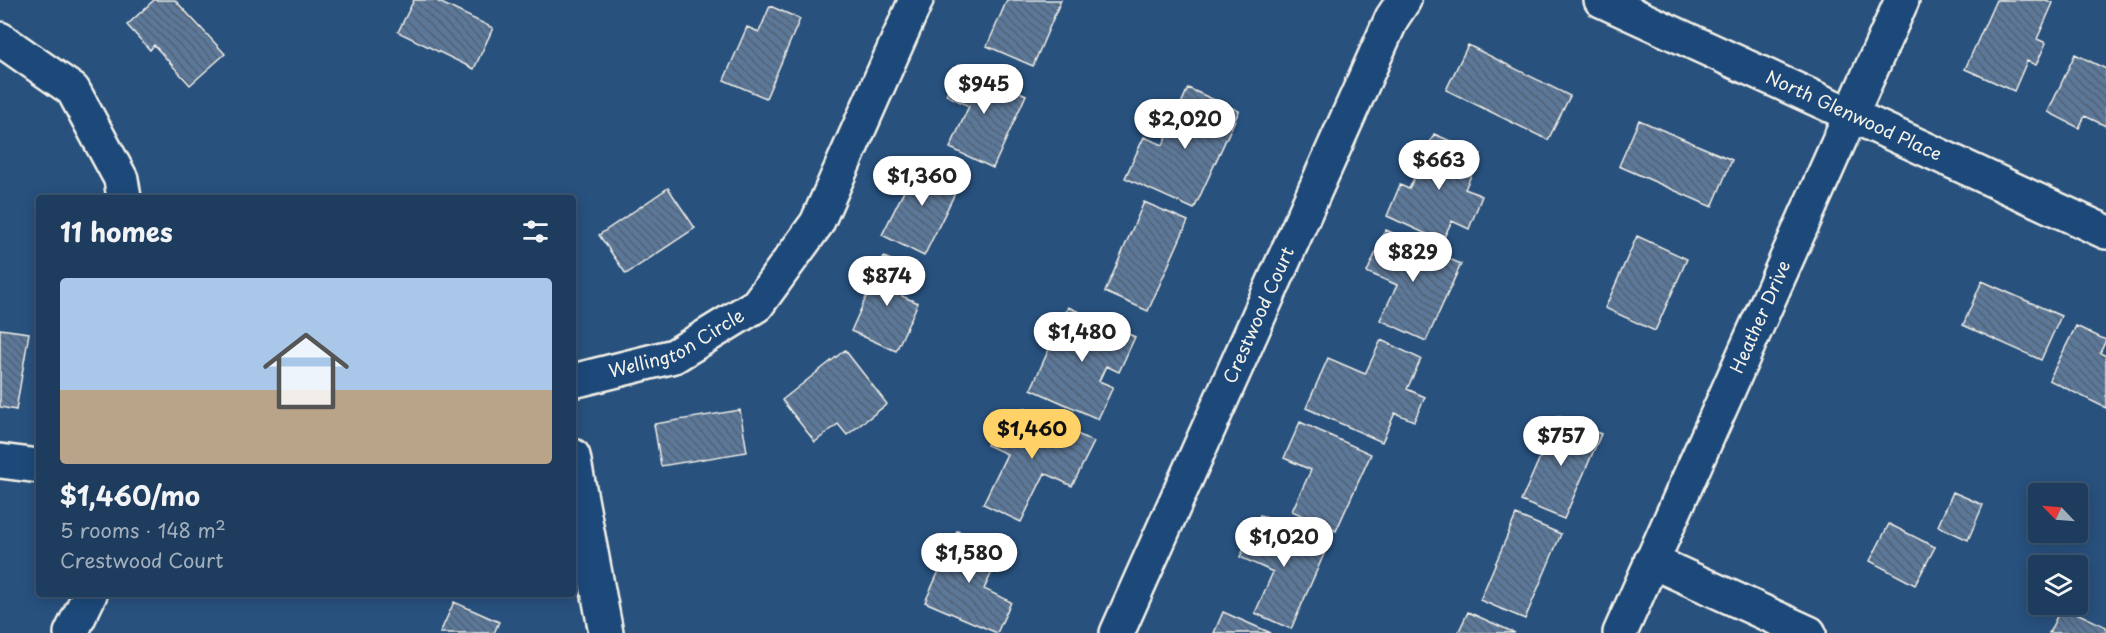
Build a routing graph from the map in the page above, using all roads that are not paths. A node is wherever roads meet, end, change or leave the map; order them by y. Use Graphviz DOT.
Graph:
graph roads {
  1 [pos="916,0"];
  2 [pos="1404,0"];
  3 [pos="1601,0"];
  4 [pos="1902,0"];
  5 [pos="0,39"];
  6 [pos="1849,116"];
  7 [pos="124,195"];
  8 [pos="2106,232"];
  9 [pos="576,380"];
  10 [pos="0,461"];
  11 [pos="36,466"];
  12 [pos="576,472"];
  13 [pos="1651,561"];
  14 [pos="89,597"];
  15 [pos="71,633"];
  16 [pos="606,633"];
  17 [pos="1117,633"];
  18 [pos="1620,633"];
  19 [pos="1809,633"];
  1 -- 9 [label="street, Wellington Circle"];
  2 -- 17 [label="street, Crestwood Court"];
  3 -- 6 [label="street, North Glenwood Place"];
  4 -- 6 [label="street, Heather Drive"];
  5 -- 7 [label="street"];
  6 -- 8 [label="street, North Glenwood Place"];
  6 -- 13 [label="street, Heather Drive"];
  10 -- 11 [label="street"];
  12 -- 16 [label="street"];
  13 -- 18 [label="street, Heather Drive"];
  13 -- 19 [label="street"];
  14 -- 15 [label="street"];
}
